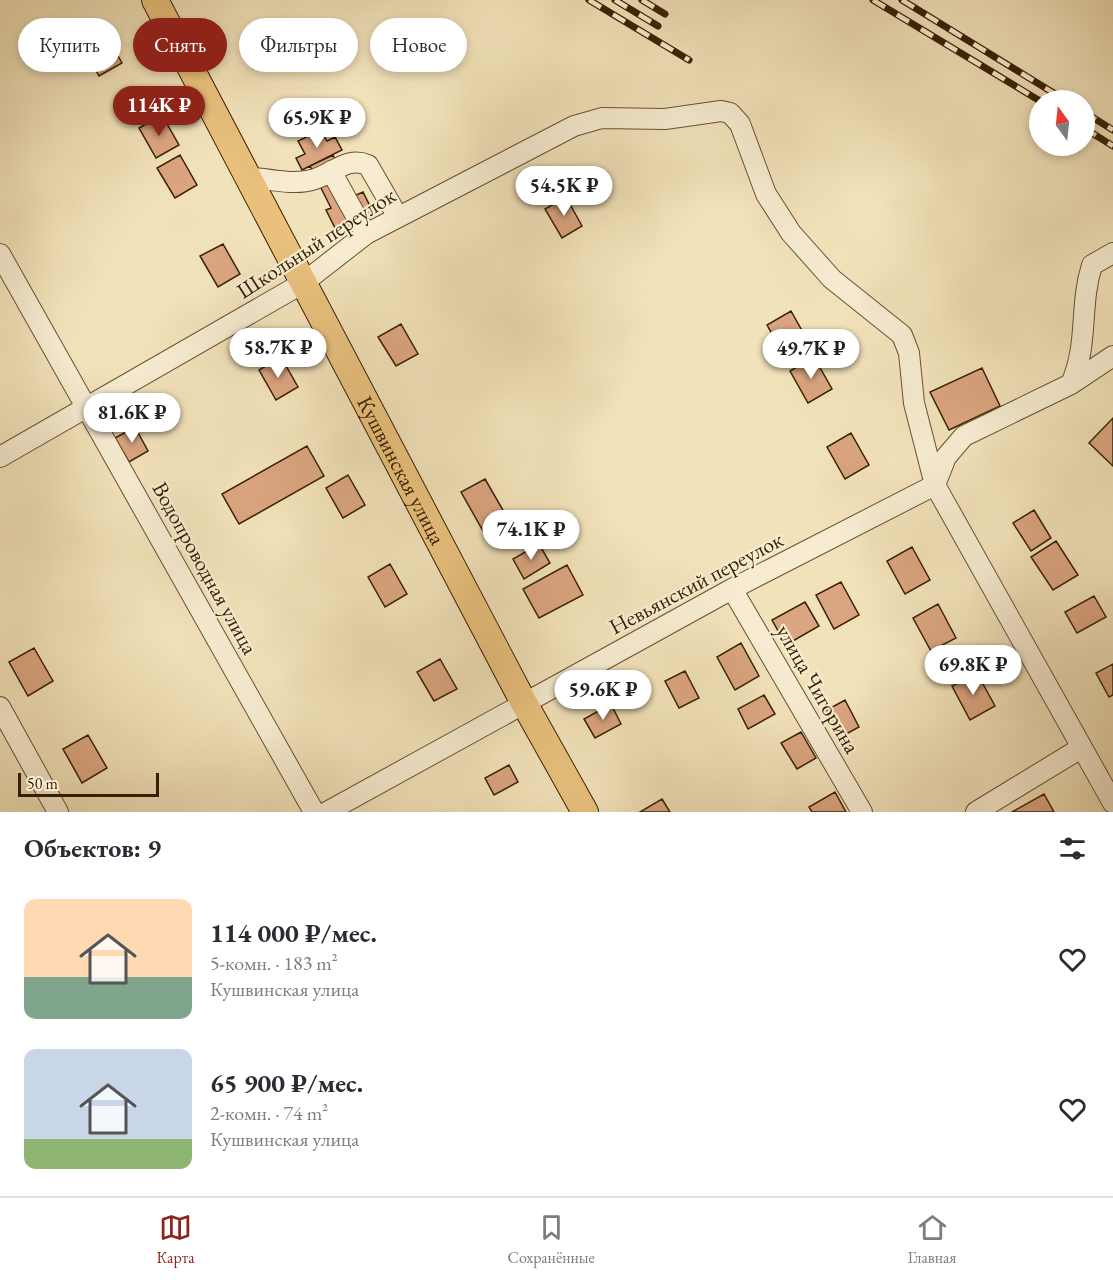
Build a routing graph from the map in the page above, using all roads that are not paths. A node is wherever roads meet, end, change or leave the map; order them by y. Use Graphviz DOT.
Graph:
graph roads {
  1 [pos="155,0"];
  2 [pos="331,171"];
  3 [pos="248,177"];
  4 [pos="398,216"];
  5 [pos="366,234"];
  6 [pos="1113,253"];
  7 [pos="0,254"];
  8 [pos="303,283"];
  9 [pos="1113,356"];
  10 [pos="1071,384"];
  11 [pos="87,407"];
  12 [pos="0,457"];
  13 [pos="934,484"];
  14 [pos="732,589"];
  15 [pos="524,703"];
  16 [pos="0,707"];
  17 [pos="1082,748"];
  18 [pos="1113,803"];
  19 [pos="58,812"];
  20 [pos="314,812"];
  21 [pos="327,812"];
  22 [pos="585,812"];
  23 [pos="862,812"];
  24 [pos="976,812"];
  1 -- 3 [label="main road, Кушвинская улица"];
  2 -- 3 [label="street"];
  2 -- 4 [label="street"];
  2 -- 5 [label="street"];
  3 -- 8 [label="main road, Кушвинская улица"];
  4 -- 5 [label="street, Школьный переулок"];
  4 -- 13 [label="street, Школьный переулок"];
  5 -- 8 [label="street, Школьный переулок"];
  6 -- 10 [label="street"];
  7 -- 11 [label="street, Водопроводная улица"];
  8 -- 11 [label="street, Школьный переулок"];
  8 -- 15 [label="main road, Кушвинская улица"];
  9 -- 10 [label="street"];
  10 -- 13 [label="street"];
  11 -- 12 [label="street, Школьный переулок"];
  11 -- 20 [label="street, Водопроводная улица"];
  13 -- 14 [label="street, Невьянский переулок"];
  13 -- 17 [label="street"];
  14 -- 15 [label="street, Невьянский переулок"];
  14 -- 23 [label="street, улица Чигорина"];
  15 -- 21 [label="street, Невьянский переулок"];
  15 -- 22 [label="main road, Кушвинская улица"];
  16 -- 19 [label="street"];
  17 -- 18 [label="street"];
  17 -- 24 [label="street"];
}
